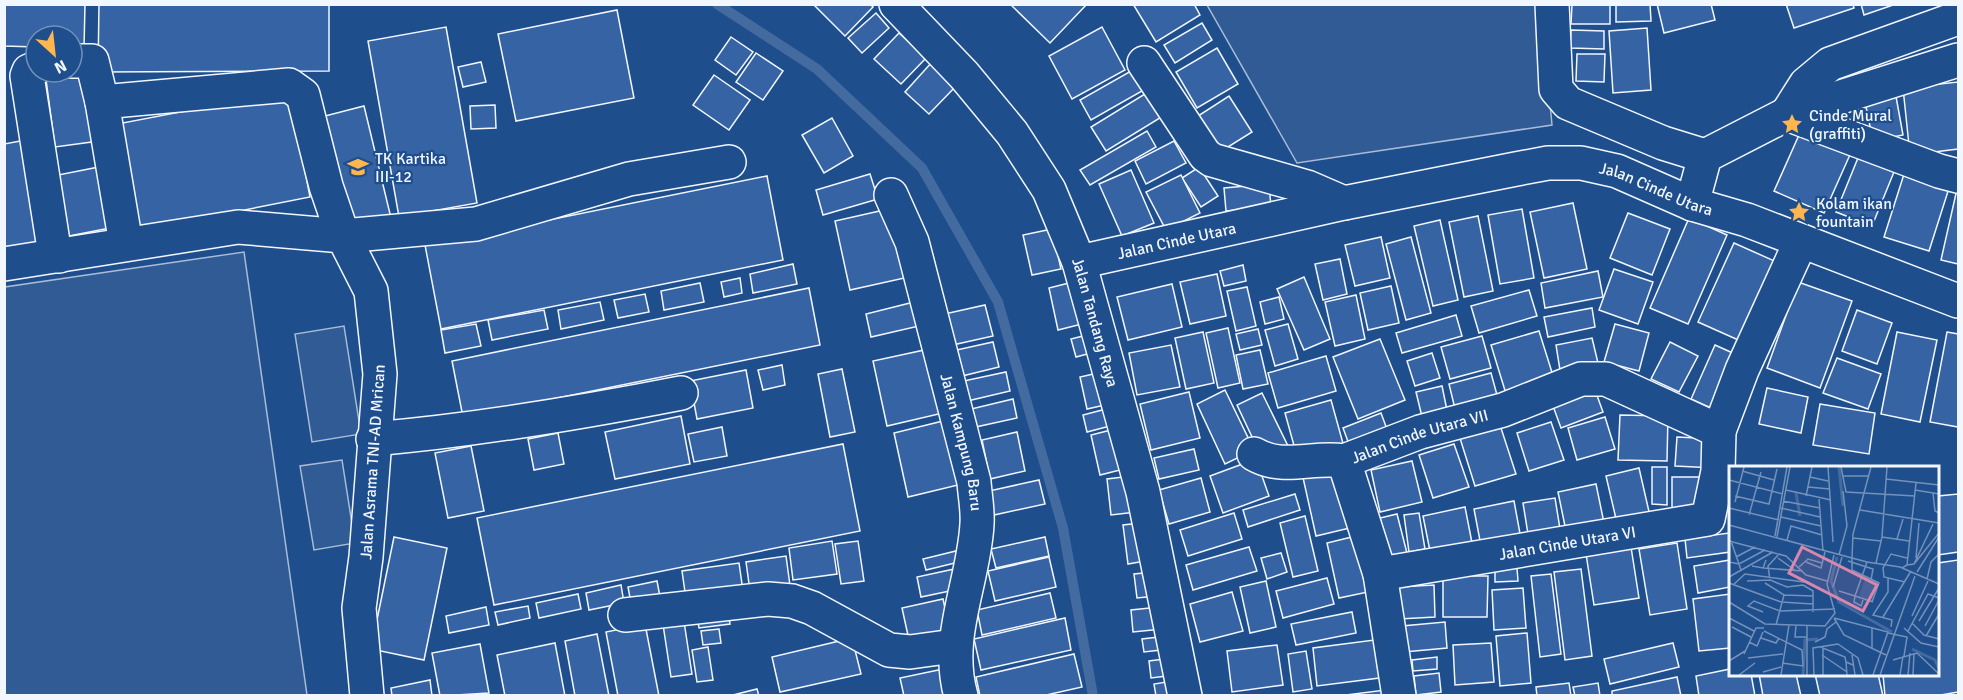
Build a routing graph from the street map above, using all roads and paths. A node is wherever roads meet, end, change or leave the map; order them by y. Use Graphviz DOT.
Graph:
graph roads {
  1 [pos="896,4"];
  2 [pos="1552,4"];
  3 [pos="1959,18"];
  4 [pos="1959,60"];
  5 [pos="84,61"];
  6 [pos="1144,63"];
  7 [pos="28,84"];
  8 [pos="102,102"];
  9 [pos="1787,114"];
  10 [pos="1705,156"];
  11 [pos="729,162"];
  12 [pos="1959,176"];
  13 [pos="891,195"];
  14 [pos="1344,203"];
  15 [pos="1692,204"];
  16 [pos="343,236"];
  17 [pos="1801,241"];
  18 [pos="126,244"];
  19 [pos="59,256"];
  20 [pos="1080,262"];
  21 [pos="4,264"];
  22 [pos="1959,301"];
  23 [pos="681,393"];
  24 [pos="1719,431"];
  25 [pos="373,439"];
  26 [pos="1254,454"];
  27 [pos="1344,461"];
  28 [pos="1724,471"];
  29 [pos="1380,574"];
  30 [pos="625,615"];
  31 [pos="954,646"];
  32 [pos="367,696"];
  33 [pos="961,696"];
  34 [pos="1185,696"];
  35 [pos="1399,696"];
  1 -- 20 [label="street, Jalan Tandang Raya"];
  2 -- 10 [label="street"];
  3 -- 9 [label="street"];
  4 -- 9 [label="street"];
  5 -- 8 [label="street"];
  6 -- 14 [label="street"];
  7 -- 19 [label="street"];
  8 -- 16 [label="street, Jalan Asrama TNI-AD Mrican"];
  8 -- 18 [label="street"];
  9 -- 10 [label="street"];
  9 -- 12 [label="street"];
  10 -- 15 [label="street"];
  11 -- 16 [label="street"];
  13 -- 31 [label="street, Jalan Kampung Baru"];
  14 -- 15 [label="street, Jalan Cinde Utara"];
  14 -- 20 [label="street, Jalan Cinde Utara"];
  15 -- 17 [label="street, Jalan Cinde Utara"];
  16 -- 18 [label="street"];
  16 -- 25 [label="street, Jalan Asrama TNI-AD Mrican"];
  17 -- 22 [label="street, Jalan Cinde Utara"];
  17 -- 24 [label="street, Jalan Cinde Utara VI"];
  18 -- 19 [label="street"];
  19 -- 21 [label="street"];
  20 -- 34 [label="street, Jalan Tandang Raya"];
  23 -- 25 [label="street"];
  24 -- 27 [label="street, Jalan Cinde Utara VII"];
  24 -- 28 [label="street, Jalan Cinde Utara VI"];
  25 -- 32 [label="street, Jalan Asrama TNI-AD Mrican"];
  26 -- 27 [label="street"];
  27 -- 29 [label="street, Jalan Cinde Utara VII"];
  28 -- 29 [label="street, Jalan Cinde Utara VI"];
  29 -- 35 [label="street, Jalan Cinde Utara VII"];
  30 -- 31 [label="street"];
  31 -- 33 [label="street, Jalan Kampung Baru"];
}
